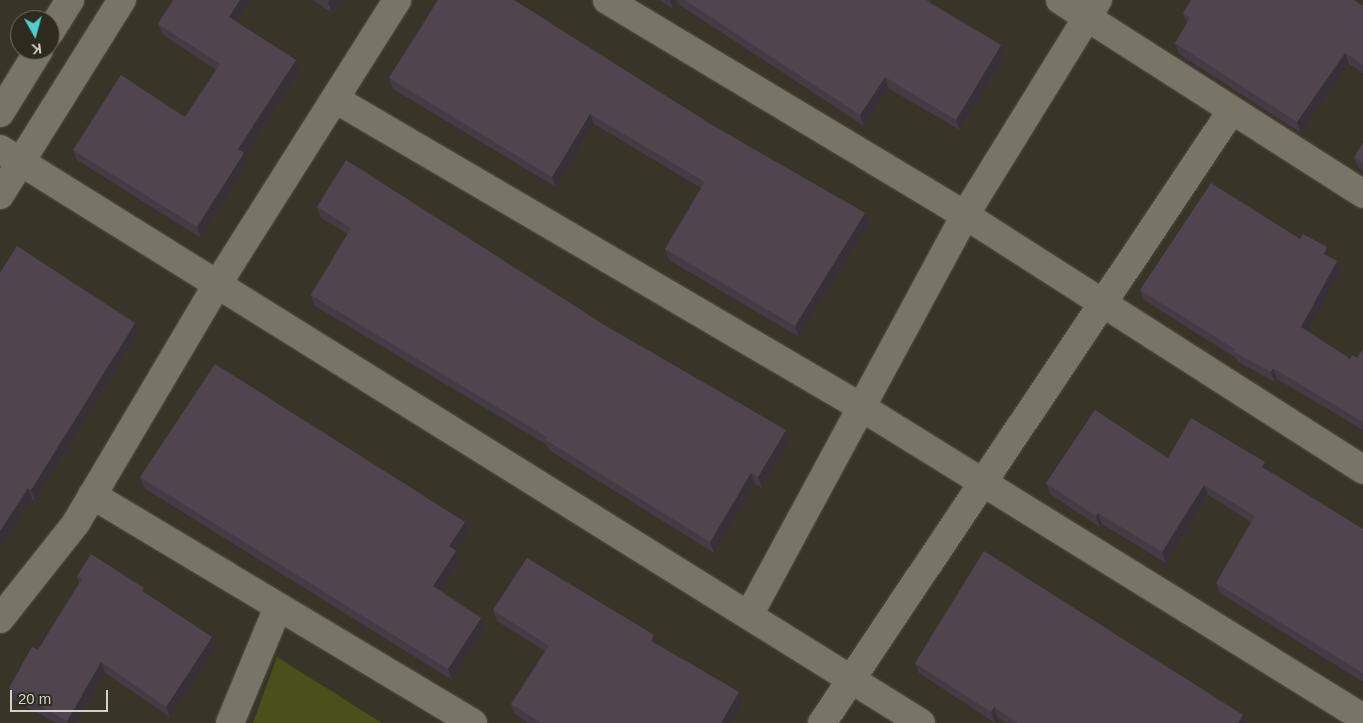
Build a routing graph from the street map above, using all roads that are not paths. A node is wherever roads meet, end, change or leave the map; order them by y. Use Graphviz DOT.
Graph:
graph roads {
  1 [pos="70,0"];
  2 [pos="122,0"];
  3 [pos="397,0"];
  4 [pos="607,0"];
  5 [pos="1060,0"];
  6 [pos="1093,8"];
  7 [pos="60,16"];
  8 [pos="33,60"];
  9 [pos="334,99"];
  10 [pos="1232,110"];
  11 [pos="0,113"];
  12 [pos="10,156"];
  13 [pos="1363,194"];
  14 [pos="0,196"];
  15 [pos="965,215"];
  16 [pos="216,285"];
  17 [pos="1103,303"];
  18 [pos="861,407"];
  19 [pos="1363,470"];
  20 [pos="984,483"];
  21 [pos="92,495"];
  22 [pos="278,607"];
  23 [pos="749,615"];
  24 [pos="0,619"];
  25 [pos="852,681"];
  26 [pos="1363,718"];
  27 [pos="230,723"];
  28 [pos="473,723"];
  29 [pos="822,723"];
  30 [pos="921,723"];
  1 -- 7 [label="street"];
  2 -- 12 [label="street"];
  3 -- 9 [label="street"];
  4 -- 15 [label="street"];
  5 -- 6 [label="street"];
  6 -- 10 [label="street"];
  6 -- 15 [label="street"];
  8 -- 11 [label="street"];
  9 -- 16 [label="street"];
  9 -- 18 [label="street"];
  10 -- 13 [label="street"];
  10 -- 17 [label="street"];
  12 -- 14 [label="street"];
  12 -- 16 [label="street"];
  15 -- 17 [label="street"];
  15 -- 18 [label="street"];
  16 -- 21 [label="street"];
  16 -- 23 [label="street"];
  17 -- 19 [label="street"];
  17 -- 20 [label="street"];
  18 -- 20 [label="street"];
  18 -- 23 [label="street"];
  20 -- 25 [label="street"];
  20 -- 26 [label="street"];
  21 -- 22 [label="street"];
  21 -- 24 [label="street"];
  22 -- 27 [label="street"];
  22 -- 28 [label="street"];
  23 -- 25 [label="street"];
  25 -- 29 [label="street"];
  25 -- 30 [label="street"];
}
